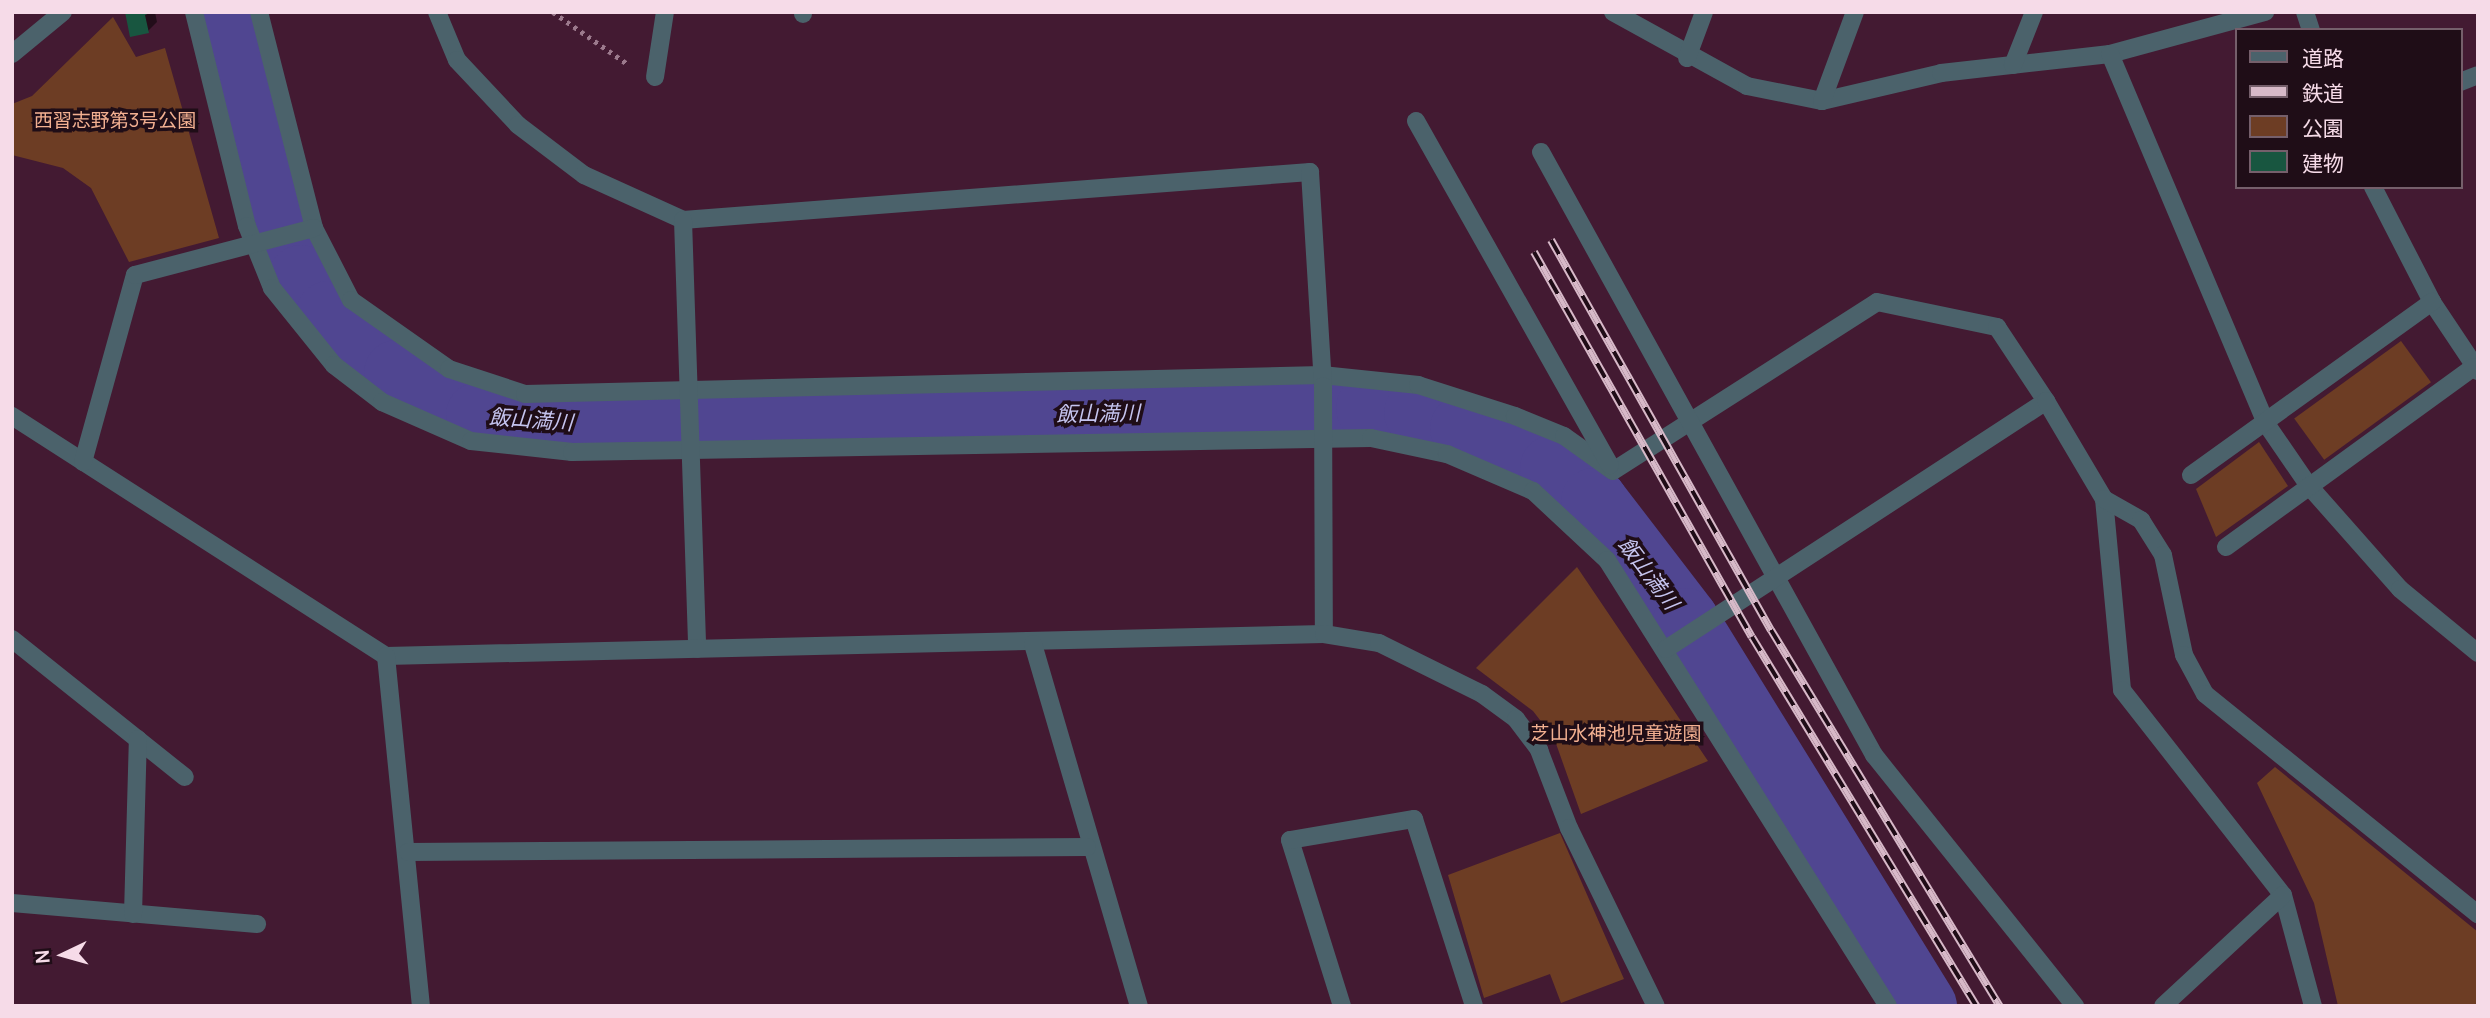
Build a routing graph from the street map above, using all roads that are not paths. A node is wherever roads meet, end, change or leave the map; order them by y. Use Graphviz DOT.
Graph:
graph roads {
  1 [pos="63,12"];
  2 [pos="194,12"];
  3 [pos="259,12"];
  4 [pos="437,12"];
  5 [pos="664,12"];
  6 [pos="1613,12"];
  7 [pos="1704,12"];
  8 [pos="1855,12"];
  9 [pos="2034,12"];
  10 [pos="2265,12"];
  11 [pos="12,54"];
  12 [pos="2110,54"];
  13 [pos="1687,58"];
  14 [pos="2013,65"];
  15 [pos="655,77"];
  16 [pos="1822,101"];
  17 [pos="1416,121"];
  18 [pos="1541,152"];
  19 [pos="2374,189"];
  20 [pos="683,220"];
  21 [pos="307,230"];
  22 [pos="252,244"];
  23 [pos="2432,302"];
  24 [pos="2476,369"];
  25 [pos="1322,380"];
  26 [pos="693,396"];
  27 [pos="2046,401"];
  28 [pos="12,416"];
  29 [pos="2267,425"];
  30 [pos="1688,427"];
  31 [pos="1323,428"];
  32 [pos="694,440"];
  33 [pos="83,462"];
  34 [pos="1614,471"];
  35 [pos="2191,475"];
  36 [pos="2309,486"];
  37 [pos="2104,499"];
  38 [pos="2226,547"];
  39 [pos="1776,579"];
  40 [pos="1324,634"];
  41 [pos="12,639"];
  42 [pos="1033,644"];
  43 [pos="697,649"];
  44 [pos="1666,649"];
  45 [pos="2478,653"];
  46 [pos="386,656"];
  47 [pos="138,739"];
  48 [pos="185,776"];
  49 [pos="1087,847"];
  50 [pos="408,852"];
  51 [pos="2283,895"];
  52 [pos="12,903"];
  53 [pos="133,914"];
  54 [pos="2478,914"];
  55 [pos="257,924"];
  56 [pos="421,1006"];
  57 [pos="1139,1006"];
  58 [pos="1342,1006"];
  59 [pos="1474,1006"];
  60 [pos="1656,1006"];
  61 [pos="1888,1006"];
  62 [pos="2075,1006"];
  63 [pos="2163,1006"];
  64 [pos="2313,1006"];
  1 -- 11 [label="street"];
  2 -- 22 [label="street"];
  3 -- 21 [label="street"];
  4 -- 20 [label="street"];
  5 -- 15 [label="street"];
  6 -- 13 [label="street"];
  7 -- 13 [label="street"];
  8 -- 16 [label="street"];
  9 -- 14 [label="street"];
  10 -- 12 [label="street"];
  12 -- 14 [label="street"];
  12 -- 29 [label="street"];
  13 -- 16 [label="street"];
  14 -- 16 [label="street"];
  17 -- 34 [label="street"];
  18 -- 30 [label="street"];
  19 -- 23 [label="street"];
  20 -- 25 [label="street"];
  20 -- 26 [label="street"];
  21 -- 22 [label="street"];
  21 -- 26 [label="street"];
  22 -- 32 [label="street"];
  22 -- 33 [label="street"];
  23 -- 24 [label="street"];
  23 -- 29 [label="street"];
  24 -- 36 [label="street"];
  25 -- 26 [label="street"];
  25 -- 31 [label="street"];
  25 -- 34 [label="street"];
  26 -- 32 [label="street"];
  27 -- 30 [label="street"];
  27 -- 37 [label="street"];
  27 -- 39 [label="street"];
  28 -- 33 [label="street"];
  29 -- 35 [label="street"];
  29 -- 36 [label="street"];
  30 -- 34 [label="street"];
  30 -- 39 [label="street"];
  31 -- 32 [label="street"];
  31 -- 40 [label="street"];
  31 -- 44 [label="street"];
  32 -- 43 [label="street"];
  33 -- 46 [label="street"];
  36 -- 38 [label="street"];
  36 -- 45 [label="street"];
  37 -- 51 [label="street"];
  37 -- 54 [label="street"];
  39 -- 44 [label="street"];
  39 -- 62 [label="street"];
  40 -- 42 [label="street"];
  40 -- 60 [label="street"];
  41 -- 47 [label="street"];
  42 -- 43 [label="street"];
  42 -- 49 [label="street"];
  43 -- 46 [label="street"];
  44 -- 61 [label="street"];
  46 -- 50 [label="street"];
  47 -- 48 [label="street"];
  47 -- 53 [label="street"];
  49 -- 50 [label="street"];
  49 -- 57 [label="street"];
  50 -- 56 [label="street"];
  51 -- 63 [label="street"];
  51 -- 64 [label="street"];
  52 -- 53 [label="street"];
  53 -- 55 [label="street"];
  58 -- 59 [label="street"];
}
